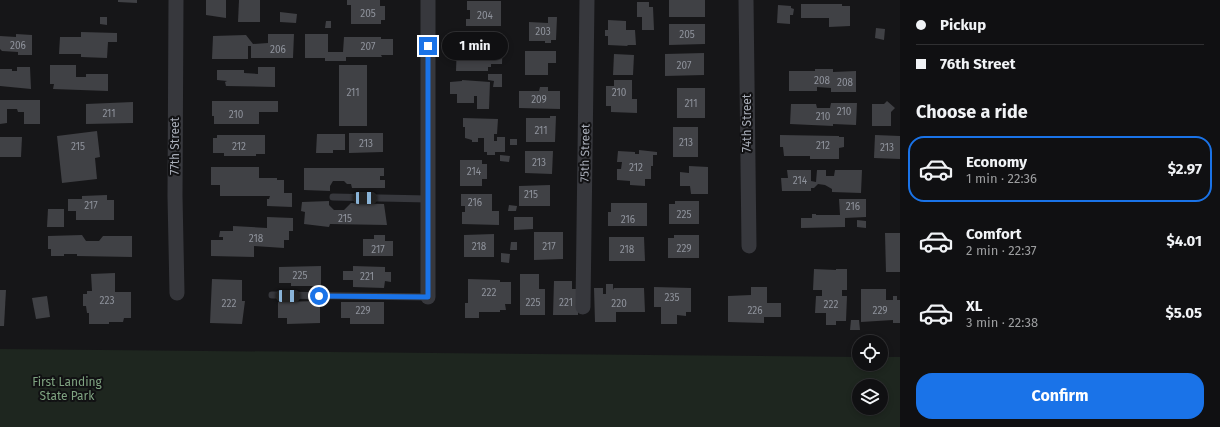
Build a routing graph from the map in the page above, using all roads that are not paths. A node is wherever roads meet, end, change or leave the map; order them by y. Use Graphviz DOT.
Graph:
graph roads {
  1 [pos="176,0"];
  2 [pos="428,0"];
  3 [pos="587,0"];
  4 [pos="746,0"];
  5 [pos="333,197"];
  6 [pos="428,199"];
  7 [pos="749,246"];
  8 [pos="177,292"];
  9 [pos="272,295"];
  10 [pos="428,297"];
  11 [pos="583,307"];
  1 -- 8 [label="street, 77th Street"];
  2 -- 6 [label="street"];
  3 -- 11 [label="street, 75th Street"];
  4 -- 7 [label="street, 74th Street"];
  5 -- 6 [label="lane"];
  6 -- 10 [label="street"];
  9 -- 10 [label="lane"];
}
